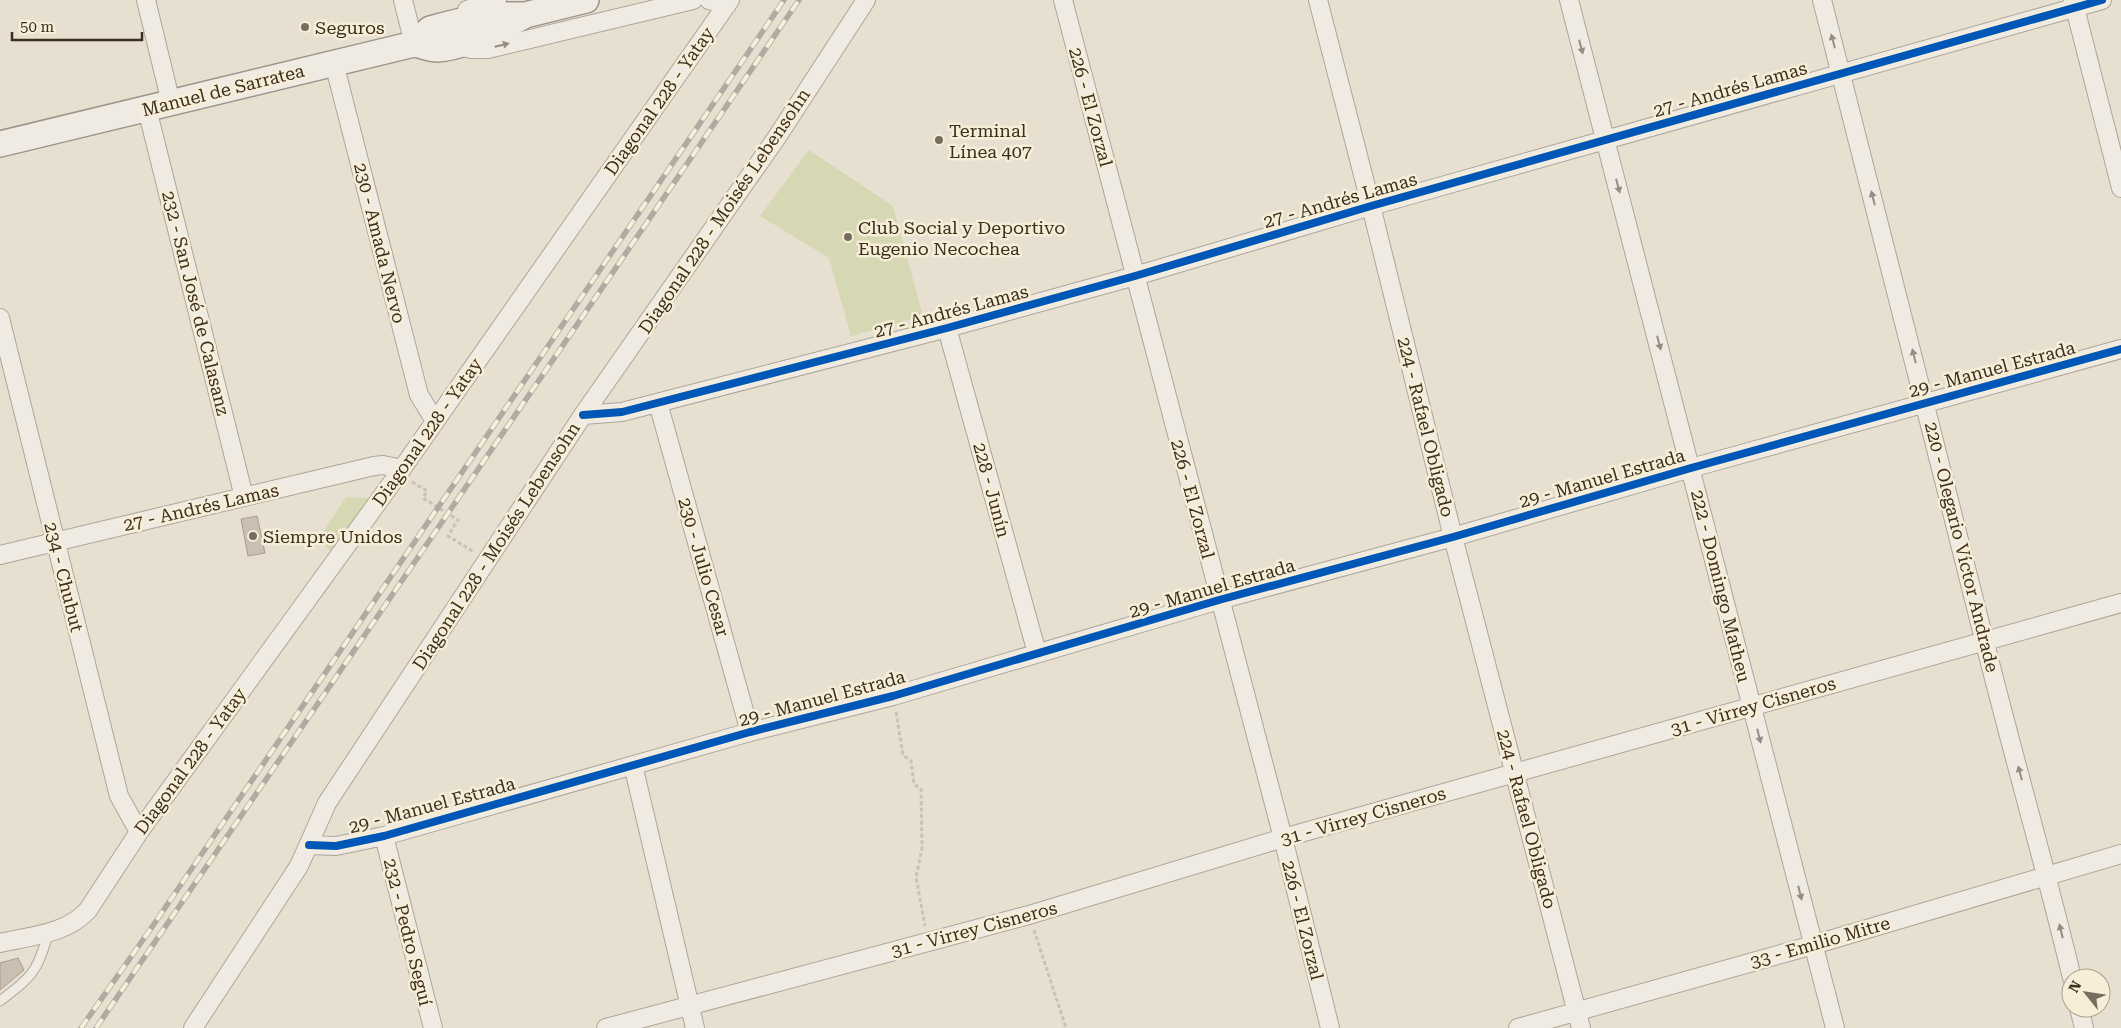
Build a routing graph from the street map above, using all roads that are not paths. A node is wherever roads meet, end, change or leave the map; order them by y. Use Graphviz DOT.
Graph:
graph roads {
  1 [pos="146,0"];
  2 [pos="403,0"];
  3 [pos="497,0"];
  4 [pos="586,0"];
  5 [pos="693,0"];
  6 [pos="710,0"];
  7 [pos="866,0"];
  8 [pos="1063,0"];
  9 [pos="1318,0"];
  10 [pos="1569,0"];
  11 [pos="1822,0"];
  12 [pos="2102,0"];
  13 [pos="728,2"];
  14 [pos="2074,4"];
  15 [pos="448,35"];
  16 [pos="414,44"];
  17 [pos="334,63"];
  18 [pos="1841,73"];
  19 [pos="171,104"];
  20 [pos="147,109"];
  21 [pos="1606,139"];
  22 [pos="0,144"];
  23 [pos="2121,188"];
  24 [pos="1371,206"];
  25 [pos="1135,276"];
  26 [pos="0,318"];
  27 [pos="947,328"];
  28 [pos="2121,349"];
  29 [pos="658,403"];
  30 [pos="1926,403"];
  31 [pos="583,415"];
  32 [pos="435,420"];
  33 [pos="1691,468"];
  34 [pos="402,469"];
  35 [pos="244,497"];
  36 [pos="1453,537"];
  37 [pos="56,542"];
  38 [pos="0,555"];
  39 [pos="1219,600"];
  40 [pos="2121,603"];
  41 [pos="1984,641"];
  42 [pos="1037,653"];
  43 [pos="1752,706"];
  44 [pos="750,732"];
  45 [pos="633,765"];
  46 [pos="1516,774"];
  47 [pos="139,832"];
  48 [pos="384,836"];
  49 [pos="1283,838"];
  50 [pos="309,845"];
  51 [pos="2121,854"];
  52 [pos="2047,875"];
  53 [pos="49,931"];
  54 [pos="0,943"];
  55 [pos="1813,945"];
  56 [pos="2070,968"];
  57 [pos="0,1000"];
  58 [pos="689,1007"];
  59 [pos="1577,1011"];
  60 [pos="193,1028"];
  61 [pos="433,1028"];
  62 [pos="606,1028"];
  63 [pos="695,1028"];
  64 [pos="1330,1028"];
  65 [pos="1518,1028"];
  66 [pos="1581,1028"];
  67 [pos="1834,1028"];
  1 -- 19 [label="street"];
  2 -- 16 [label="street"];
  3 -- 15 [label="street"];
  4 -- 15 [label="main road"];
  15 -- 5 [label="street, one-way"];
  6 -- 13 [label="street"];
  7 -- 31 [label="street, Diagonal 228 - Moisés Lebensohn"];
  8 -- 25 [label="street, 226 - El Zorzal"];
  9 -- 24 [label="street, 224 - Rafael Obligado"];
  10 -- 21 [label="street, 222 - Domingo Matheu, one-way"];
  18 -- 11 [label="street, 220 - Olegario Víctor Andrade, one-way"];
  12 -- 14 [label="street, 27 - Andrés Lamas"];
  13 -- 32 [label="street, Diagonal 228 - Yatay"];
  14 -- 18 [label="street, 27 - Andrés Lamas"];
  14 -- 23 [label="street"];
  15 -- 16 [label="main road"];
  16 -- 17 [label="main road, Manuel de Sarratea"];
  17 -- 19 [label="main road, Manuel de Sarratea"];
  17 -- 32 [label="street, 230 - Amada Nervo"];
  18 -- 21 [label="street, 27 - Andrés Lamas"];
  30 -- 18 [label="street, 220 - Olegario Víctor Andrade, one-way"];
  19 -- 20 [label="main road, Manuel de Sarratea"];
  20 -- 22 [label="main road, Manuel de Sarratea"];
  20 -- 35 [label="street, 232 - San José de Calasanz"];
  21 -- 24 [label="street, 27 - Andrés Lamas"];
  21 -- 33 [label="street, 222 - Domingo Matheu, one-way"];
  24 -- 25 [label="street, 27 - Andrés Lamas"];
  24 -- 36 [label="street, 224 - Rafael Obligado"];
  25 -- 27 [label="street, 27 - Andrés Lamas"];
  25 -- 39 [label="street, 226 - El Zorzal"];
  26 -- 37 [label="street, 234 - Chubut"];
  27 -- 29 [label="street, 27 - Andrés Lamas"];
  27 -- 42 [label="street, 228 - Junín"];
  28 -- 30 [label="street, 29 - Manuel Estrada"];
  29 -- 31 [label="street, 27 - Andrés Lamas"];
  29 -- 44 [label="street, 230 - Julio Cesar"];
  30 -- 33 [label="street, 29 - Manuel Estrada"];
  30 -- 41 [label="street, 220 - Olegario Víctor Andrade"];
  31 -- 50 [label="street, Diagonal 228 - Moisés Lebensohn"];
  32 -- 34 [label="street, Diagonal 228 - Yatay"];
  33 -- 36 [label="street, 29 - Manuel Estrada"];
  33 -- 43 [label="street, 222 - Domingo Matheu"];
  34 -- 35 [label="street, 27 - Andrés Lamas"];
  34 -- 47 [label="street, Diagonal 228 - Yatay"];
  35 -- 37 [label="street, 27 - Andrés Lamas"];
  36 -- 39 [label="street, 29 - Manuel Estrada"];
  36 -- 46 [label="street, 224 - Rafael Obligado"];
  37 -- 38 [label="street, 27 - Andrés Lamas"];
  37 -- 47 [label="street, 234 - Chubut"];
  39 -- 42 [label="street, 29 - Manuel Estrada"];
  39 -- 49 [label="street, 226 - El Zorzal"];
  40 -- 41 [label="street, 31 - Virrey Cisneros"];
  41 -- 43 [label="street, 31 - Virrey Cisneros"];
  52 -- 41 [label="street, 220 - Olegario Víctor Andrade, one-way"];
  42 -- 44 [label="street, 29 - Manuel Estrada"];
  43 -- 46 [label="street, 31 - Virrey Cisneros"];
  43 -- 55 [label="street, 222 - Domingo Matheu, one-way"];
  44 -- 45 [label="street, 29 - Manuel Estrada"];
  45 -- 48 [label="street, 29 - Manuel Estrada"];
  45 -- 58 [label="street"];
  46 -- 49 [label="street, 31 - Virrey Cisneros"];
  46 -- 59 [label="street, 224 - Rafael Obligado"];
  47 -- 53 [label="street, Diagonal 228 - Yatay"];
  48 -- 50 [label="street, 29 - Manuel Estrada"];
  48 -- 61 [label="street, 232 - Pedro Seguí"];
  49 -- 58 [label="street, 31 - Virrey Cisneros"];
  49 -- 64 [label="street, 226 - El Zorzal"];
  50 -- 60 [label="street, Diagonal 228 - Moisés Lebensohn"];
  51 -- 52 [label="street, 33 - Emilio Mitre"];
  52 -- 55 [label="street, 33 - Emilio Mitre"];
  56 -- 52 [label="street, 220 - Olegario Víctor Andrade, one-way"];
  53 -- 54 [label="street"];
  53 -- 57 [label="lane"];
  55 -- 59 [label="street, 33 - Emilio Mitre"];
  55 -- 67 [label="street, 222 - Domingo Matheu"];
  58 -- 62 [label="street, 31 - Virrey Cisneros"];
  58 -- 63 [label="street"];
  59 -- 65 [label="street, 33 - Emilio Mitre"];
  59 -- 66 [label="street, 224 - Rafael Obligado"];
}
